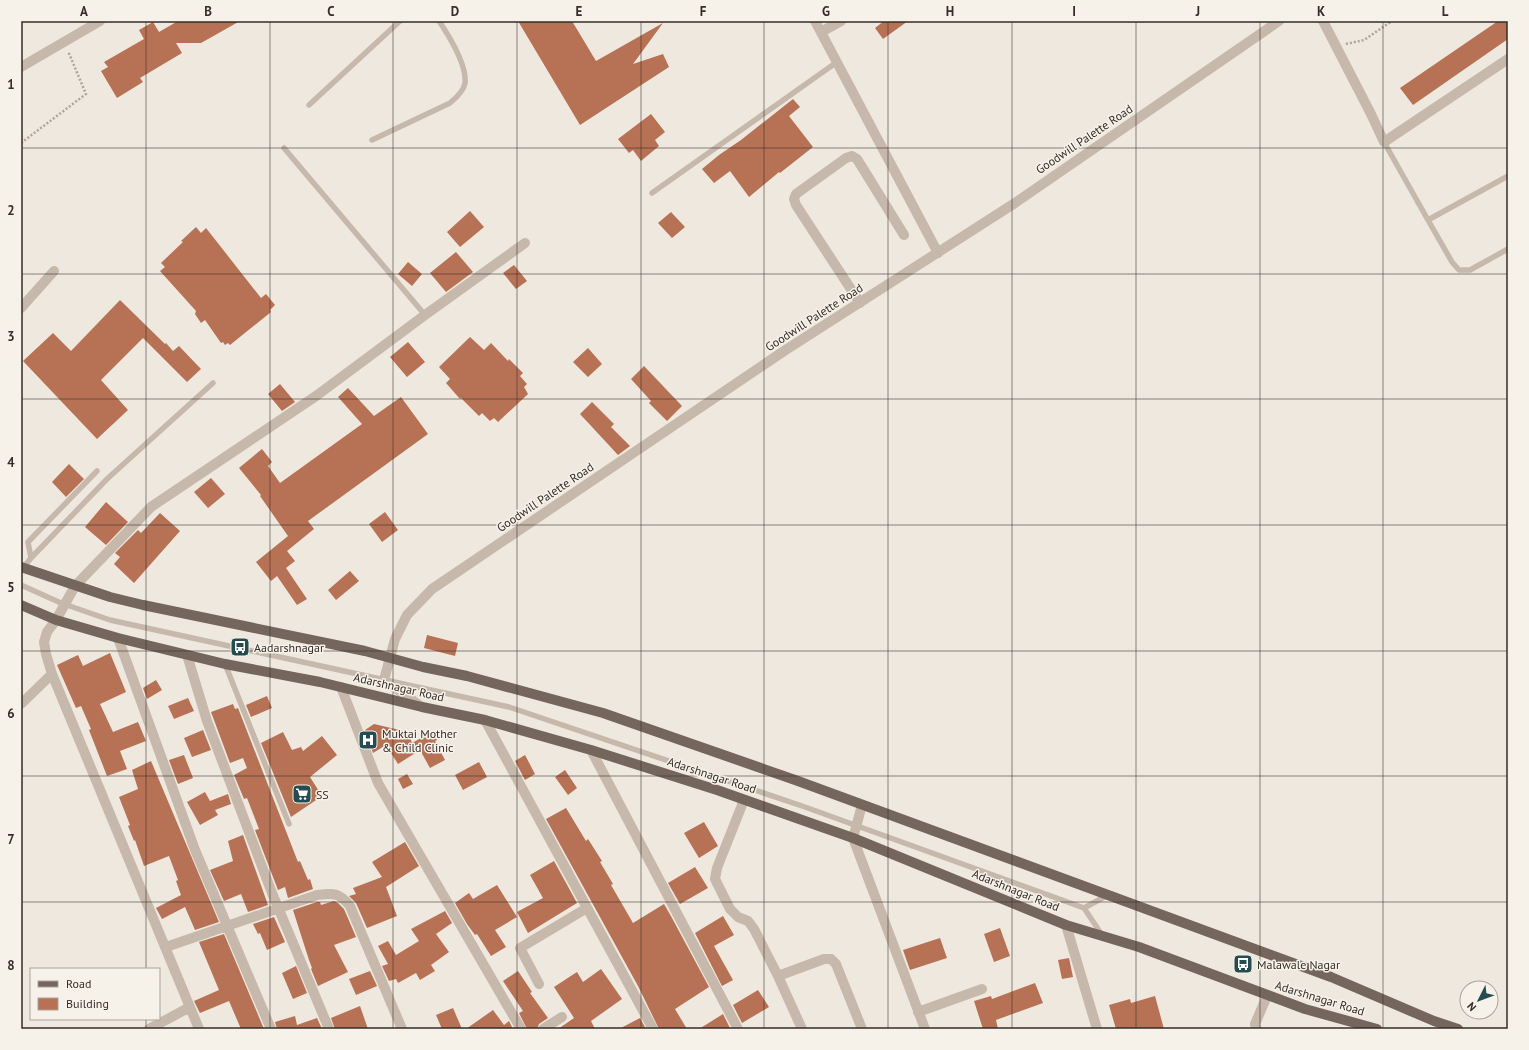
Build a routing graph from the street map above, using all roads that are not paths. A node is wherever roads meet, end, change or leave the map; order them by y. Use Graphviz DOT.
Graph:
graph roads {
  1 [pos="100,21"];
  2 [pos="400,21"];
  3 [pos="439,21"];
  4 [pos="815,21"];
  5 [pos="841,21"];
  6 [pos="1279,21"];
  7 [pos="1323,21"];
  8 [pos="821,32"];
  9 [pos="1508,59"];
  10 [pos="837,62"];
  11 [pos="21,67"];
  12 [pos="309,105"];
  13 [pos="372,140"];
  14 [pos="1384,142"];
  15 [pos="284,148"];
  16 [pos="1508,176"];
  17 [pos="652,193"];
  18 [pos="1428,220"];
  19 [pos="904,235"];
  20 [pos="525,243"];
  21 [pos="1508,249"];
  22 [pos="938,253"];
  23 [pos="54,271"];
  24 [pos="860,303"];
  25 [pos="21,308"];
  26 [pos="425,315"];
  27 [pos="213,383"];
  28 [pos="97,471"];
  29 [pos="31,558"];
  30 [pos="22,568"];
  31 [pos="21,585"];
  32 [pos="75,586"];
  33 [pos="21,604"];
  34 [pos="65,604"];
  35 [pos="56,620"];
  36 [pos="118,638"];
  37 [pos="187,655"];
  38 [pos="390,658"];
  39 [pos="224,664"];
  40 [pos="52,674"];
  41 [pos="384,680"];
  42 [pos="341,687"];
  43 [pos="21,704"];
  44 [pos="422,707"];
  45 [pos="485,720"];
  46 [pos="591,750"];
  47 [pos="744,800"];
  48 [pos="862,805"];
  49 [pos="289,824"];
  50 [pos="856,826"];
  51 [pos="853,838"];
  52 [pos="1108,896"];
  53 [pos="279,908"];
  54 [pos="587,908"];
  55 [pos="1084,908"];
  56 [pos="1066,925"];
  57 [pos="228,926"];
  58 [pos="1102,936"];
  59 [pos="166,947"];
  60 [pos="778,976"];
  61 [pos="539,984"];
  62 [pos="982,989"];
  63 [pos="1267,996"];
  64 [pos="190,1007"];
  65 [pos="918,1012"];
  66 [pos="562,1016"];
  67 [pos="1361,1026"];
  68 [pos="149,1029"];
  69 [pos="199,1029"];
  70 [pos="271,1029"];
  71 [pos="329,1029"];
  72 [pos="402,1029"];
  73 [pos="520,1029"];
  74 [pos="543,1029"];
  75 [pos="653,1029"];
  76 [pos="738,1029"];
  77 [pos="802,1029"];
  78 [pos="862,1029"];
  79 [pos="925,1029"];
  80 [pos="1097,1029"];
  81 [pos="1256,1029"];
  82 [pos="1377,1029"];
  83 [pos="1458,1029"];
  1 -- 11 [label="street"];
  2 -- 12 [label="lane"];
  3 -- 13 [label="lane"];
  4 -- 8 [label="street"];
  5 -- 8 [label="street"];
  6 -- 22 [label="street, Goodwill Palette Road"];
  7 -- 14 [label="street"];
  8 -- 10 [label="street"];
  9 -- 14 [label="street"];
  10 -- 17 [label="lane"];
  10 -- 22 [label="street"];
  14 -- 18 [label="lane"];
  15 -- 26 [label="lane"];
  16 -- 18 [label="lane"];
  18 -- 21 [label="lane"];
  19 -- 24 [label="street"];
  20 -- 26 [label="street"];
  22 -- 24 [label="street, Goodwill Palette Road"];
  23 -- 25 [label="street"];
  24 -- 38 [label="street, Goodwill Palette Road"];
  26 -- 32 [label="street"];
  27 -- 29 [label="lane"];
  28 -- 29 [label="lane"];
  29 -- 30 [label="lane"];
  30 -- 32 [label="main road, Adarshnagar Road"];
  31 -- 34 [label="lane"];
  32 -- 34 [label="street"];
  32 -- 38 [label="main road, Adarshnagar Road"];
  33 -- 35 [label="main road, Adarshnagar Road"];
  34 -- 35 [label="street"];
  34 -- 41 [label="lane"];
  35 -- 36 [label="main road, Adarshnagar Road"];
  35 -- 40 [label="street"];
  36 -- 37 [label="main road, Adarshnagar Road"];
  36 -- 57 [label="street"];
  37 -- 39 [label="main road, Adarshnagar Road"];
  37 -- 53 [label="street"];
  38 -- 41 [label="street, Goodwill Palette Road"];
  38 -- 48 [label="main road, Adarshnagar Road"];
  39 -- 42 [label="main road, Adarshnagar Road"];
  39 -- 49 [label="lane"];
  40 -- 43 [label="street"];
  40 -- 59 [label="street"];
  41 -- 44 [label="street"];
  41 -- 50 [label="lane"];
  42 -- 44 [label="main road, Adarshnagar Road"];
  42 -- 73 [label="street"];
  44 -- 45 [label="main road, Adarshnagar Road"];
  45 -- 46 [label="main road, Adarshnagar Road"];
  45 -- 54 [label="street"];
  46 -- 47 [label="main road, Adarshnagar Road"];
  46 -- 76 [label="street"];
  47 -- 51 [label="main road, Adarshnagar Road"];
  47 -- 60 [label="street"];
  48 -- 50 [label="street"];
  48 -- 52 [label="main road, Adarshnagar Road"];
  50 -- 51 [label="street"];
  50 -- 55 [label="lane"];
  51 -- 56 [label="main road, Adarshnagar Road"];
  51 -- 65 [label="street"];
  52 -- 55 [label="lane"];
  52 -- 83 [label="main road, Adarshnagar Road"];
  53 -- 57 [label="street"];
  53 -- 71 [label="street"];
  53 -- 72 [label="street"];
  54 -- 61 [label="street"];
  54 -- 75 [label="street"];
  55 -- 58 [label="lane"];
  56 -- 58 [label="main road, Adarshnagar Road"];
  56 -- 80 [label="street"];
  57 -- 59 [label="street"];
  57 -- 70 [label="street"];
  58 -- 63 [label="main road, Adarshnagar Road"];
  59 -- 64 [label="street"];
  60 -- 77 [label="street"];
  60 -- 78 [label="street"];
  62 -- 65 [label="street"];
  63 -- 67 [label="main road, Adarshnagar Road"];
  63 -- 81 [label="street"];
  64 -- 68 [label="street"];
  64 -- 69 [label="street"];
  65 -- 79 [label="street"];
  66 -- 74 [label="street"];
  67 -- 82 [label="main road, Adarshnagar Road"];
}
